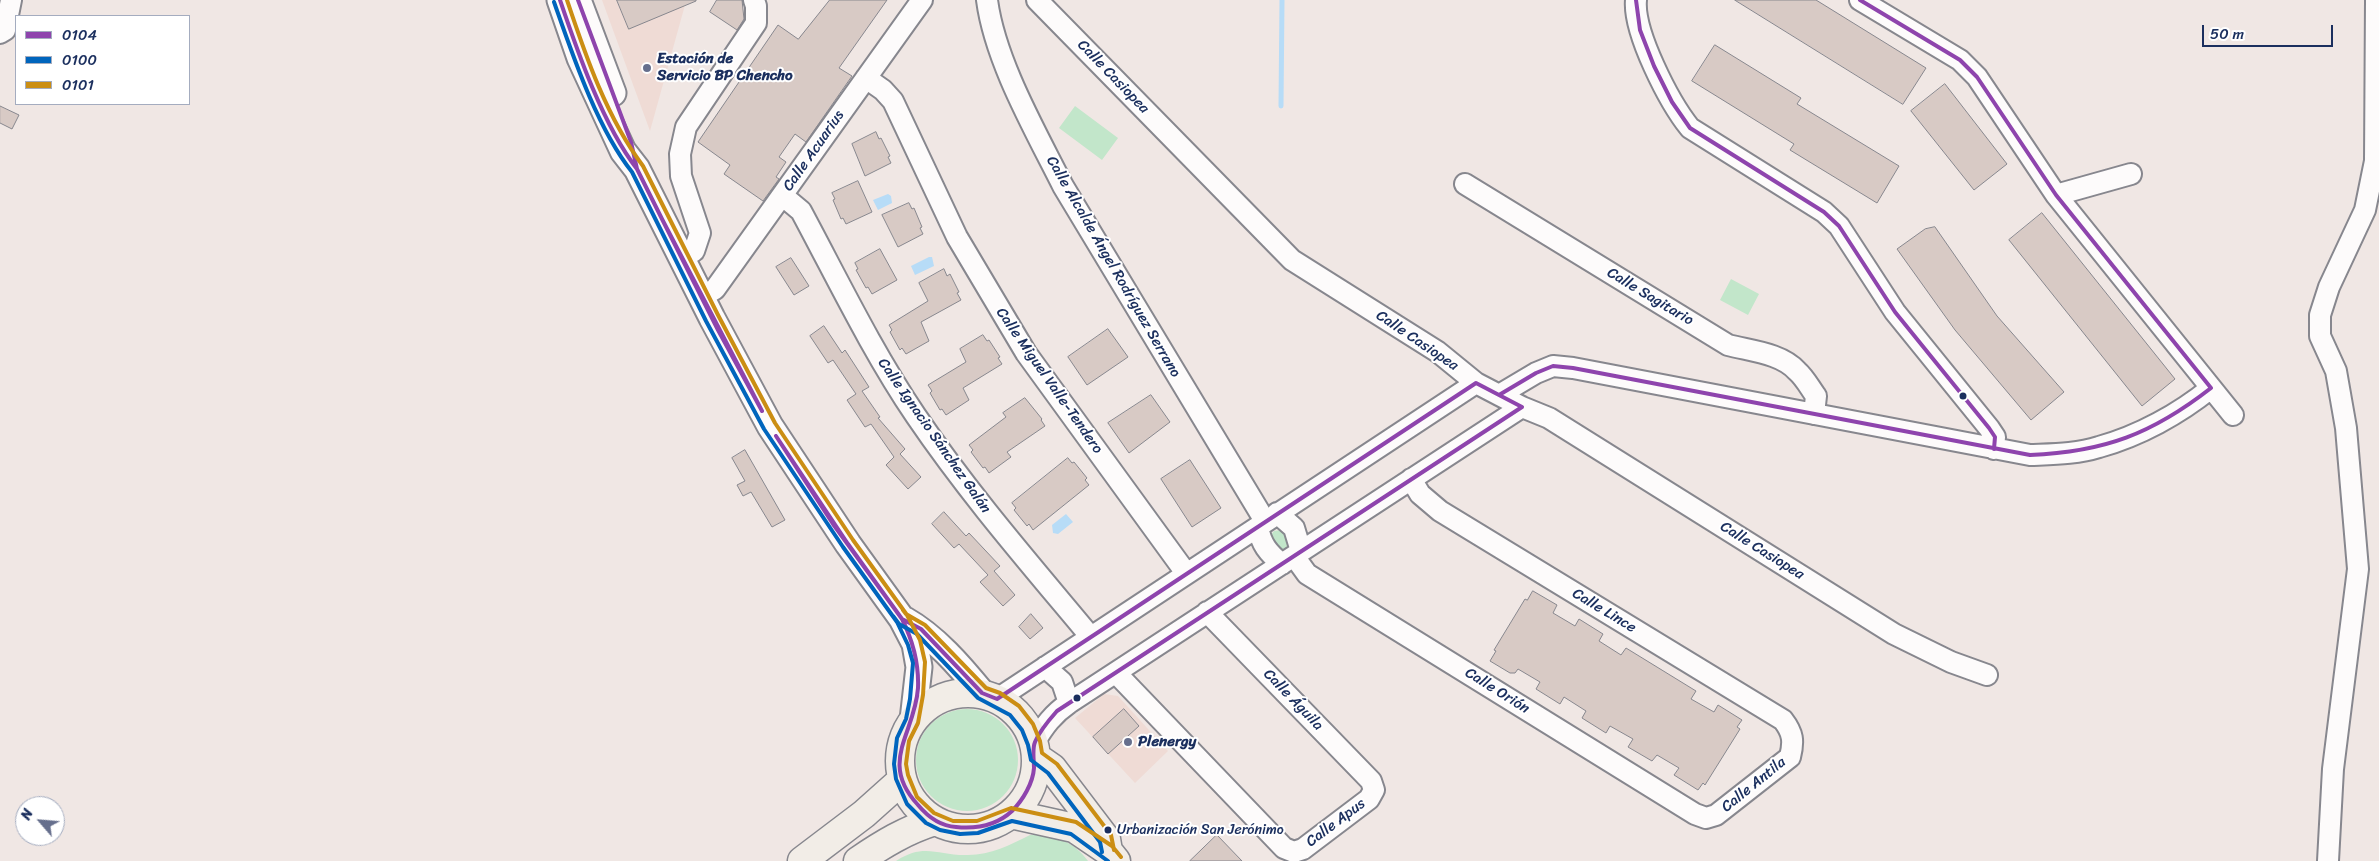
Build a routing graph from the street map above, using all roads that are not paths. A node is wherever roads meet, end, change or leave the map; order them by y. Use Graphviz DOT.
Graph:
graph roads {
  1 [pos="11,0"];
  2 [pos="560,0"];
  3 [pos="578,0"];
  4 [pos="754,0"];
  5 [pos="922,0"];
  6 [pos="987,0"];
  7 [pos="1037,0"];
  8 [pos="1636,0"];
  9 [pos="1860,0"];
  10 [pos="2376,0"];
  11 [pos="0,33"];
  12 [pos="866,78"];
  13 [pos="637,169"];
  14 [pos="2131,174"];
  15 [pos="1465,184"];
  16 [pos="2056,195"];
  17 [pos="783,196"];
  18 [pos="682,258"];
  19 [pos="701,297"];
  20 [pos="1476,382"];
  21 [pos="2211,388"];
  22 [pos="1499,395"];
  23 [pos="1522,407"];
  24 [pos="1814,414"];
  25 [pos="2232,415"];
  26 [pos="1994,449"];
  27 [pos="1411,479"];
  28 [pos="1267,520"];
  29 [pos="1292,557"];
  30 [pos="1186,573"];
  31 [pos="1207,612"];
  32 [pos="902,619"];
  33 [pos="1090,636"];
  34 [pos="1045,667"];
  35 [pos="1116,673"];
  36 [pos="1987,675"];
  37 [pos="989,696"];
  38 [pos="1069,703"];
  39 [pos="913,720"];
  40 [pos="1794,744"];
  41 [pos="1035,750"];
  42 [pos="902,780"];
  43 [pos="1374,790"];
  44 [pos="1011,814"];
  45 [pos="1706,818"];
  46 [pos="935,821"];
  47 [pos="1112,856"];
  48 [pos="802,861"];
  49 [pos="858,861"];
  50 [pos="2328,861"];
  1 -- 11 [label="street"];
  2 -- 13 [label="street"];
  3 -- 13 [label="street"];
  4 -- 18 [label="street"];
  5 -- 12 [label="street, Calle Acuarius"];
  6 -- 28 [label="street, Calle Alcalde Ángel Rodríguez Serrano"];
  7 -- 20 [label="street, Calle Casiopea"];
  8 -- 26 [label="street"];
  9 -- 16 [label="street"];
  10 -- 50 [label="street"];
  12 -- 17 [label="street, Calle Acuarius"];
  12 -- 30 [label="street, Calle Miguel Valle-Tendero"];
  13 -- 18 [label="street"];
  14 -- 16 [label="street"];
  15 -- 24 [label="street, Calle Sagitario"];
  16 -- 21 [label="street"];
  17 -- 19 [label="street, Calle Acuarius"];
  17 -- 33 [label="street, Calle Ignacio Sánchez Galán"];
  18 -- 19 [label="street"];
  19 -- 32 [label="street"];
  20 -- 22 [label="street, Calle Casiopea"];
  20 -- 28 [label="street"];
  21 -- 25 [label="street"];
  21 -- 26 [label="street"];
  22 -- 23 [label="street, Calle Casiopea"];
  22 -- 24 [label="street"];
  23 -- 27 [label="street"];
  23 -- 36 [label="street, Calle Casiopea"];
  24 -- 26 [label="street"];
  27 -- 29 [label="street"];
  27 -- 40 [label="street, Calle Lince"];
  28 -- 29 [label="street"];
  28 -- 29 [label="street"];
  28 -- 30 [label="street"];
  29 -- 31 [label="street"];
  29 -- 45 [label="street, Calle Orión"];
  30 -- 33 [label="street"];
  31 -- 35 [label="street"];
  31 -- 43 [label="street, Calle Águila"];
  32 -- 37 [label="street"];
  32 -- 39 [label="street"];
  33 -- 34 [label="street"];
  34 -- 37 [label="street"];
  34 -- 38 [label="street"];
  35 -- 38 [label="street"];
  35 -- 43 [label="street, Calle Apus"];
  37 -- 39 [label="main road"];
  37 -- 41 [label="main road"];
  38 -- 41 [label="street"];
  39 -- 42 [label="main road"];
  40 -- 45 [label="street, Calle Antila"];
  41 -- 44 [label="main road"];
  41 -- 47 [label="main road"];
  42 -- 46 [label="main road"];
  42 -- 48 [label="main road"];
  44 -- 46 [label="main road"];
  44 -- 47 [label="main road"];
  46 -- 49 [label="main road"];
}
